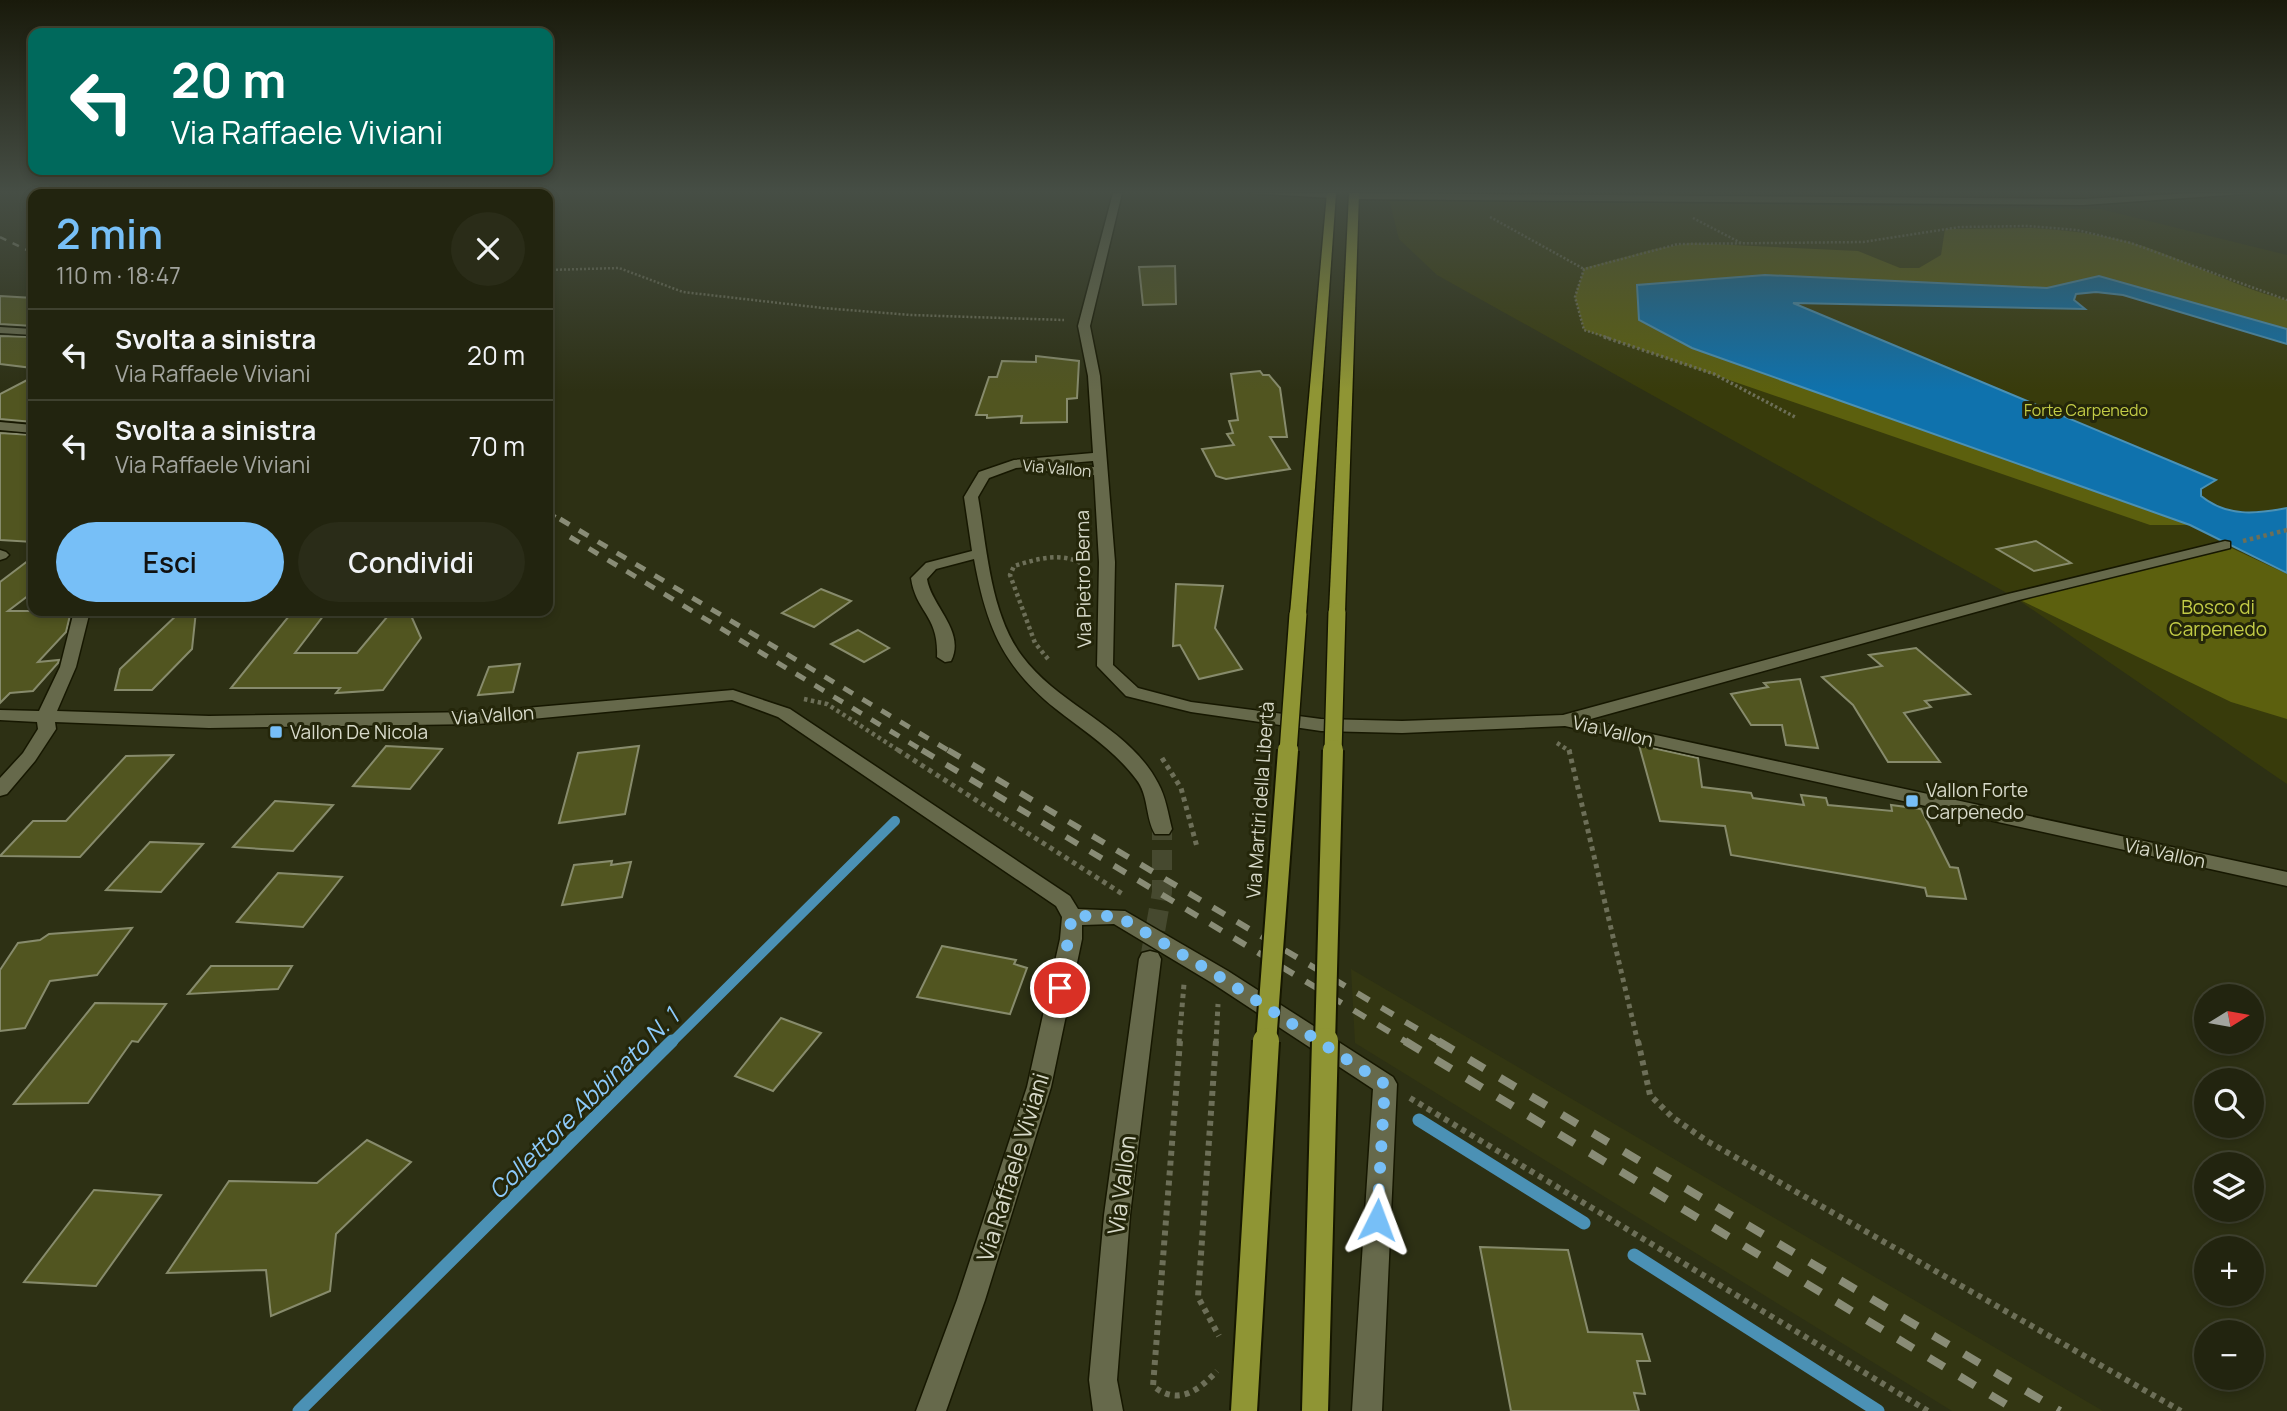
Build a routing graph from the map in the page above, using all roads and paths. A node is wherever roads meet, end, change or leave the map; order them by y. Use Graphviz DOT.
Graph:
graph roads {
  1 [pos="1101,259"];
  2 [pos="1327,259"];
  3 [pos="1351,259"];
  4 [pos="1562,259"];
  5 [pos="1620,259"];
  6 [pos="2174,259"];
  7 [pos="1584,269"];
  8 [pos="553,270"];
  9 [pos="2287,300"];
  10 [pos="1086,320"];
  11 [pos="0,330"];
  12 [pos="28,332"];
  13 [pos="1795,416"];
  14 [pos="0,426"];
  15 [pos="28,429"];
  16 [pos="1100,464"];
  17 [pos="2287,530"];
  18 [pos="2225,545"];
  19 [pos="980,553"];
  20 [pos="1086,569"];
  21 [pos="81,616"];
  22 [pos="1035,643"];
  23 [pos="945,657"];
  24 [pos="801,699"];
  25 [pos="0,715"];
  26 [pos="45,718"];
  27 [pos="1563,721"];
  28 [pos="1554,741"];
  29 [pos="0,790"];
  30 [pos="1162,829"];
  31 [pos="2287,879"];
  32 [pos="1129,898"];
  33 [pos="1072,916"];
  34 [pos="1150,959"];
  35 [pos="1184,973"];
  36 [pos="1220,977"];
  37 [pos="1385,1084"];
  38 [pos="1220,1349"];
  39 [pos="1220,1359"];
  40 [pos="931,1411"];
  41 [pos="1108,1411"];
  42 [pos="1244,1411"];
  43 [pos="1315,1411"];
  44 [pos="1367,1411"];
  45 [pos="1928,1411"];
  46 [pos="2181,1411"];
  1 -- 10 [label="street, Via Pietro Berna"];
  2 -- 42 [label="main road, Via Martiri della Libertà, bridge"];
  3 -- 43 [label="main road, bridge"];
  4 -- 7 [label="path"];
  5 -- 7 [label="path"];
  6 -- 9 [label="path"];
  7 -- 13 [label="path"];
  8 -- 10 [label="path"];
  10 -- 16 [label="street, Via Pietro Berna"];
  11 -- 12 [label="street"];
  14 -- 15 [label="street"];
  16 -- 19 [label="street, Via Vallon"];
  16 -- 27 [label="street, Via Pietro Berna"];
  17 -- 18 [label="path"];
  18 -- 27 [label="street, Via Vallon"];
  19 -- 23 [label="street"];
  19 -- 30 [label="street, Via Vallon"];
  20 -- 22 [label="path"];
  21 -- 26 [label="street"];
  24 -- 32 [label="path"];
  25 -- 26 [label="street, Via Vallon"];
  26 -- 29 [label="street"];
  26 -- 33 [label="street, Via Vallon"];
  27 -- 31 [label="street, Via Vallon"];
  28 -- 46 [label="path"];
  33 -- 36 [label="street"];
  33 -- 40 [label="street, Via Raffaele Viviani"];
  34 -- 41 [label="street, Via Vallon"];
  35 -- 39 [label="path"];
  36 -- 37 [label="street"];
  36 -- 38 [label="path"];
  37 -- 44 [label="street"];
  37 -- 45 [label="path"];
}
